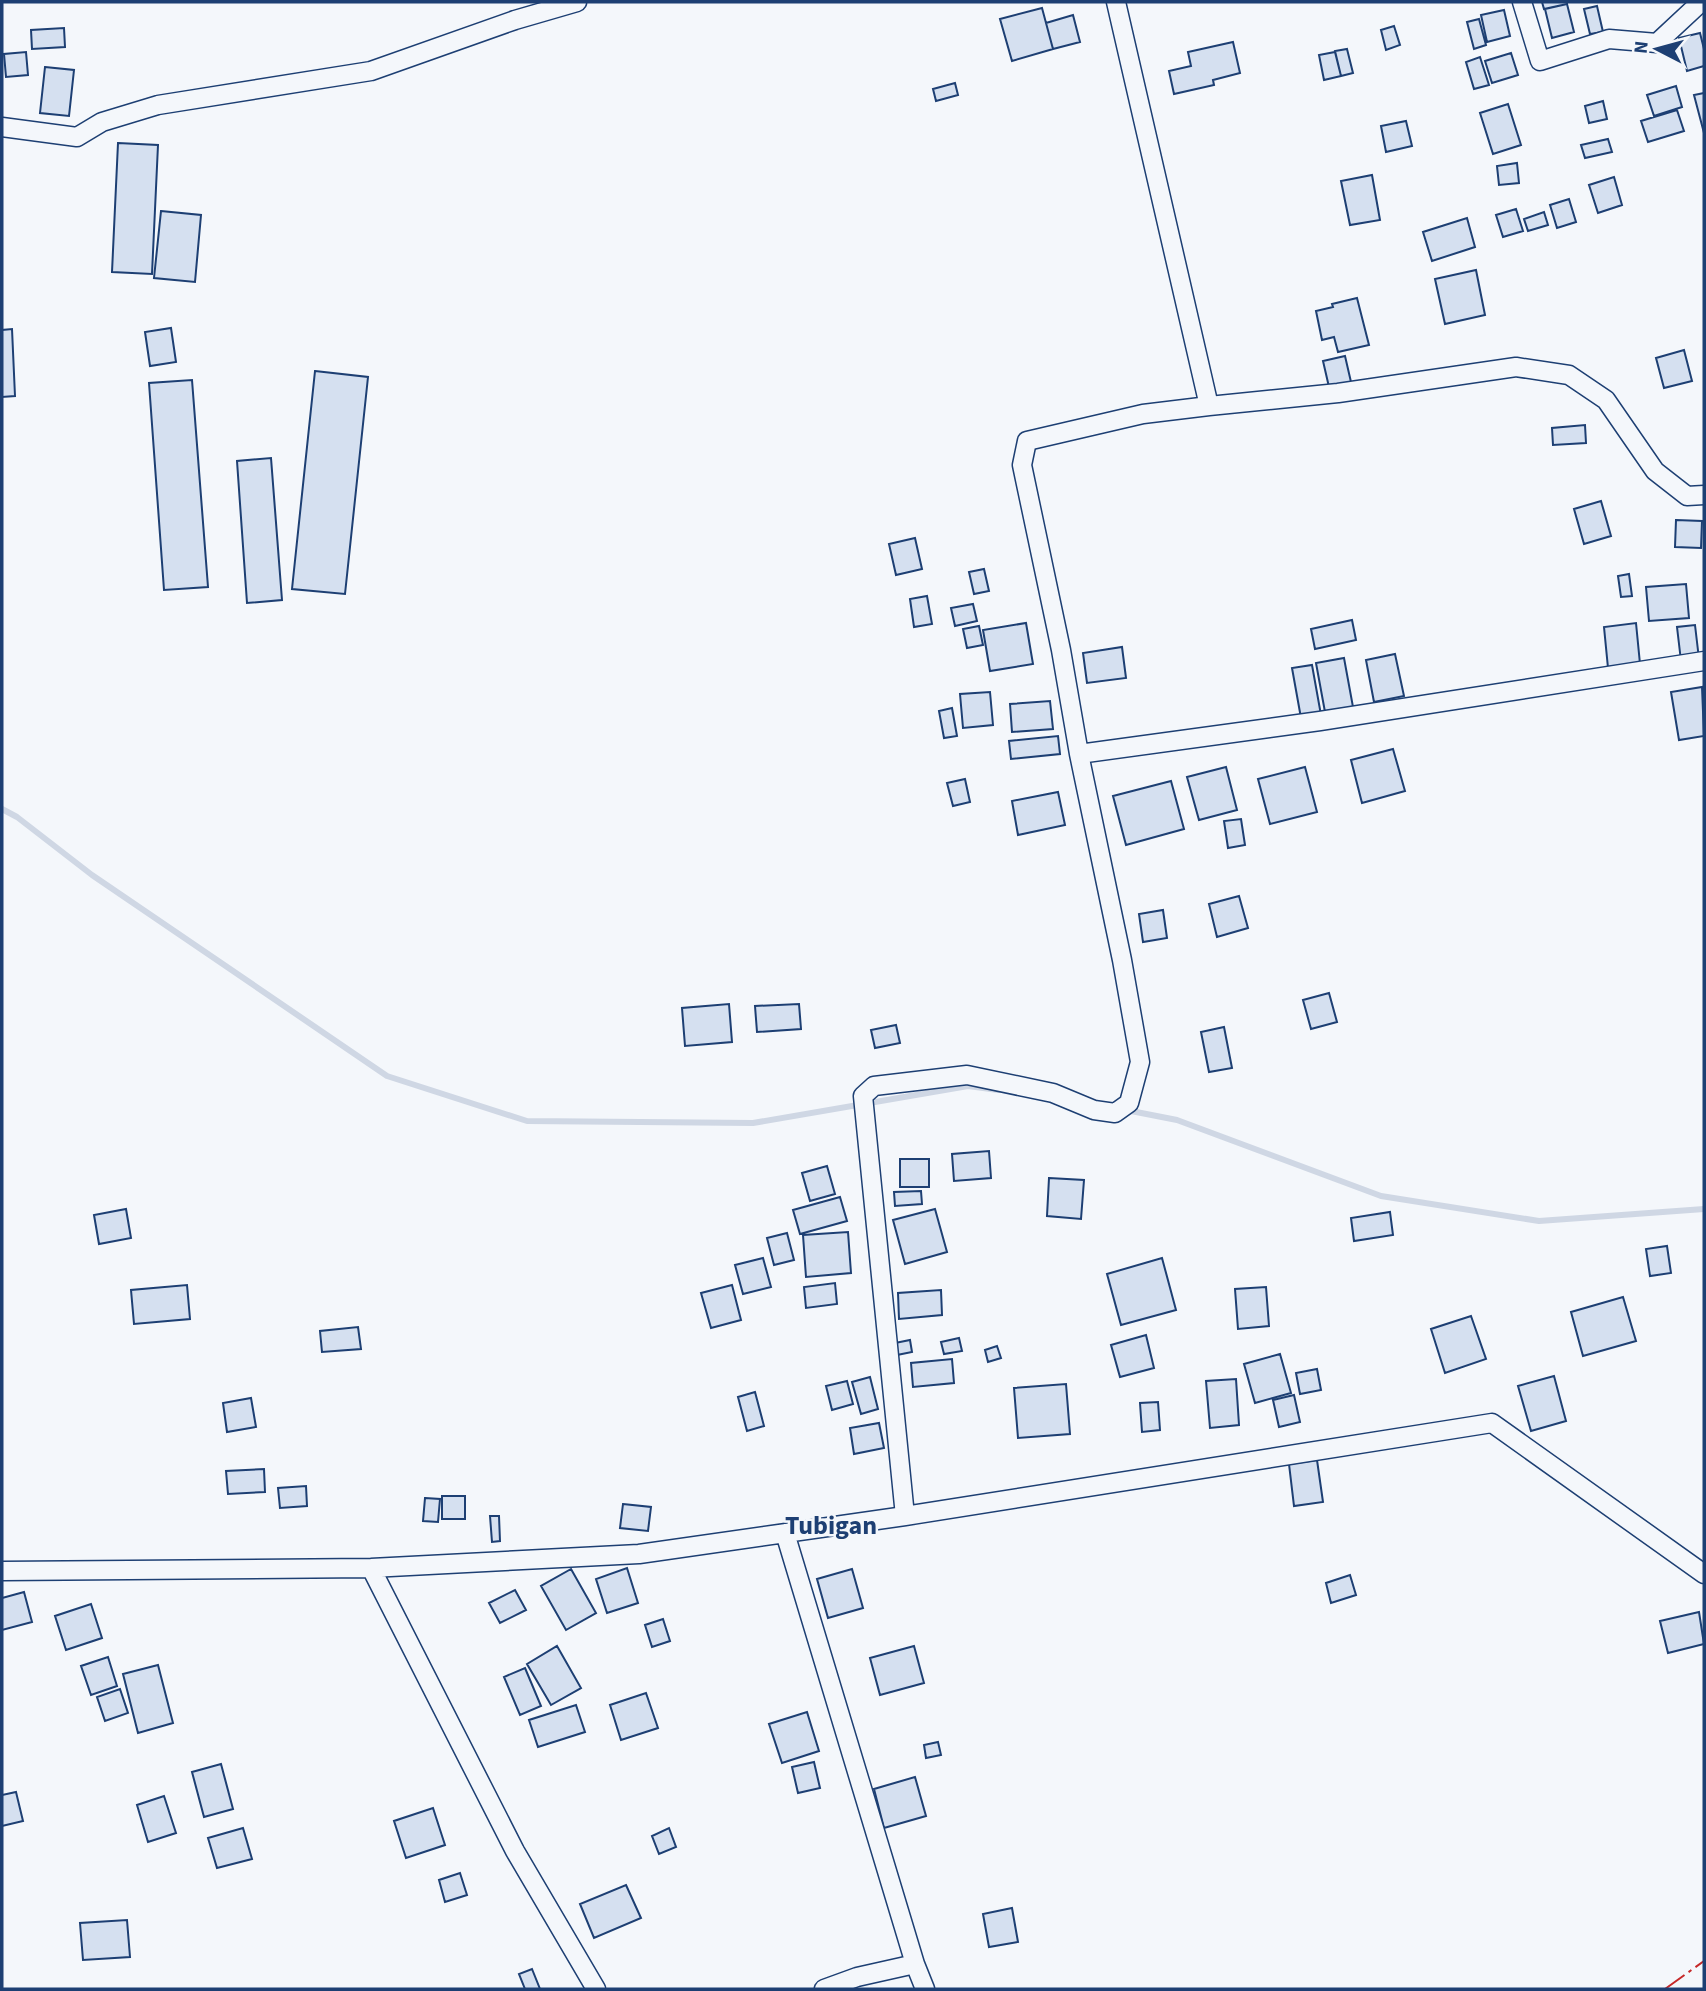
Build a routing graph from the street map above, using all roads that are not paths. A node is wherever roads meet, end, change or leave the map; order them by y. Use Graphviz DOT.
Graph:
graph roads {
  1 [pos="578,2"];
  2 [pos="1116,2"];
  3 [pos="1522,2"];
  4 [pos="1701,2"];
  5 [pos="2,127"];
  6 [pos="1209,406"];
  7 [pos="1704,495"];
  8 [pos="1704,661"];
  9 [pos="1079,754"];
  10 [pos="905,1516"];
  11 [pos="785,1533"];
  12 [pos="371,1568"];
  13 [pos="2,1572"];
  14 [pos="1704,1574"];
  15 [pos="915,1964"];
  16 [pos="596,1989"];
  17 [pos="824,1989"];
  18 [pos="925,1989"];
  1 -- 5 [label="street"];
  2 -- 6 [label="street"];
  3 -- 4 [label="street"];
  6 -- 7 [label="street"];
  6 -- 9 [label="street"];
  8 -- 9 [label="street"];
  9 -- 10 [label="street"];
  10 -- 11 [label="street"];
  10 -- 14 [label="street"];
  11 -- 12 [label="street"];
  11 -- 15 [label="street"];
  12 -- 13 [label="street"];
  12 -- 16 [label="street"];
  15 -- 17 [label="street"];
  15 -- 18 [label="street"];
}
